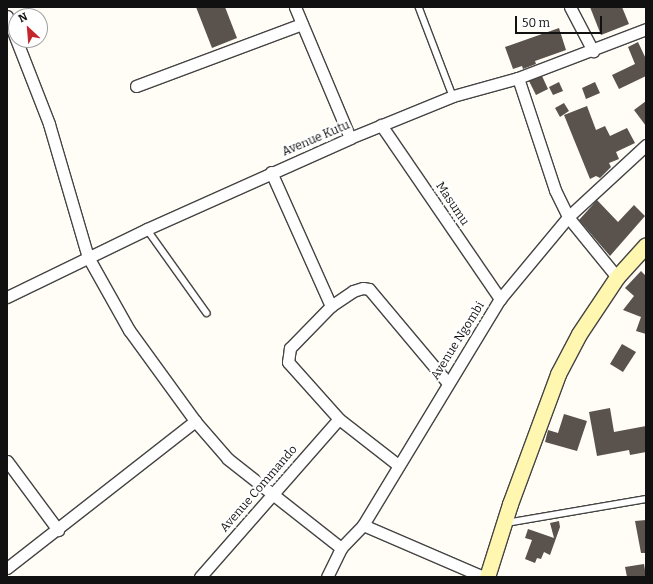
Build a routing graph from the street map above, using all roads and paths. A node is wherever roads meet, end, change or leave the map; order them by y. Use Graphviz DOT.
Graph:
graph roads {
  1 [pos="295,7"];
  2 [pos="418,7"];
  3 [pos="570,7"];
  4 [pos="7,16"];
  5 [pos="302,24"];
  6 [pos="646,29"];
  7 [pos="593,51"];
  8 [pos="518,78"];
  9 [pos="136,86"];
  10 [pos="453,96"];
  11 [pos="381,126"];
  12 [pos="350,138"];
  13 [pos="646,145"];
  14 [pos="271,172"];
  15 [pos="568,217"];
  16 [pos="147,229"];
  17 [pos="646,245"];
  18 [pos="88,257"];
  19 [pos="617,277"];
  20 [pos="7,297"];
  21 [pos="500,299"];
  22 [pos="331,306"];
  23 [pos="207,313"];
  24 [pos="448,383"];
  25 [pos="339,419"];
  26 [pos="195,421"];
  27 [pos="7,461"];
  28 [pos="398,465"];
  29 [pos="271,494"];
  30 [pos="646,499"];
  31 [pos="504,523"];
  32 [pos="363,525"];
  33 [pos="58,530"];
  34 [pos="342,548"];
  35 [pos="7,568"];
  36 [pos="200,577"];
  37 [pos="327,577"];
  38 [pos="485,577"];
  1 -- 5 [label="street"];
  2 -- 10 [label="lane"];
  3 -- 7 [label="street"];
  4 -- 18 [label="street"];
  5 -- 9 [label="street"];
  5 -- 12 [label="street"];
  6 -- 7 [label="street, Avenue Kutu"];
  7 -- 8 [label="street, Avenue Kutu"];
  8 -- 10 [label="street, Avenue Kutu"];
  8 -- 15 [label="street"];
  10 -- 11 [label="street, Avenue Kutu"];
  11 -- 12 [label="street, Avenue Kutu"];
  11 -- 21 [label="street, Masumu"];
  12 -- 14 [label="street, Avenue Kutu"];
  13 -- 15 [label="street, Avenue Ngombi"];
  14 -- 16 [label="street, Avenue Kutu"];
  14 -- 22 [label="street"];
  15 -- 19 [label="street"];
  15 -- 21 [label="street, Avenue Ngombi"];
  16 -- 18 [label="street, Avenue Kutu"];
  16 -- 23 [label="lane"];
  17 -- 19 [label="main road"];
  18 -- 20 [label="street, Avenue Kutu"];
  18 -- 26 [label="street"];
  19 -- 31 [label="main road"];
  21 -- 24 [label="street, Avenue Ngombi"];
  22 -- 24 [label="street"];
  22 -- 25 [label="street"];
  24 -- 28 [label="street, Avenue Ngombi"];
  25 -- 28 [label="street"];
  25 -- 29 [label="street, Avenue Commando"];
  26 -- 29 [label="street"];
  26 -- 33 [label="street"];
  27 -- 33 [label="street"];
  28 -- 32 [label="street, Avenue Ngombi"];
  29 -- 34 [label="street"];
  29 -- 36 [label="street, Avenue Commando"];
  30 -- 31 [label="lane"];
  31 -- 38 [label="main road"];
  32 -- 34 [label="street, Avenue Ngombi"];
  32 -- 38 [label="street"];
  33 -- 35 [label="street"];
  34 -- 37 [label="street, Avenue Ngombi"];
}
